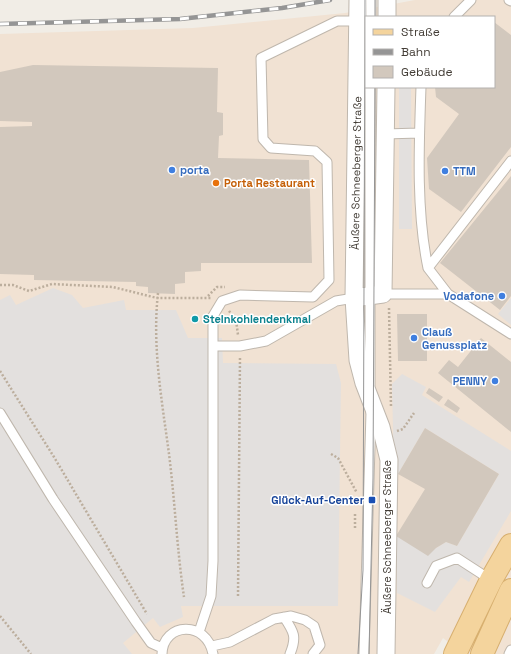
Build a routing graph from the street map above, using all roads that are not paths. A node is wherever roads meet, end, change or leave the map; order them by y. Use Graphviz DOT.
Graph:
graph roads {
  1 [pos="358,0"];
  2 [pos="371,0"];
  3 [pos="386,0"];
  4 [pos="471,0"];
  5 [pos="365,16"];
  6 [pos="387,16"];
  7 [pos="455,16"];
  8 [pos="364,19"];
  9 [pos="365,47"];
  10 [pos="366,88"];
  11 [pos="370,88"];
  12 [pos="386,88"];
  13 [pos="421,88"];
  14 [pos="419,133"];
  15 [pos="385,134"];
  16 [pos="511,161"];
  17 [pos="428,268"];
  18 [pos="448,294"];
  19 [pos="374,296"];
  20 [pos="511,334"];
  21 [pos="214,346"];
  22 [pos="370,399"];
  23 [pos="0,413"];
  24 [pos="511,545"];
  25 [pos="491,580"];
  26 [pos="427,583"];
  27 [pos="511,590"];
  28 [pos="284,617"];
  29 [pos="199,632"];
  30 [pos="212,650"];
  31 [pos="511,650"];
  32 [pos="162,651"];
  33 [pos="290,654"];
  34 [pos="313,654"];
  35 [pos="364,654"];
  36 [pos="386,654"];
  37 [pos="455,654"];
  38 [pos="482,654"];
  39 [pos="509,654"];
  1 -- 8 [label="street, Äußere Schneeberger Straße"];
  2 -- 5 [label="lane, Äußere Schneeberger Straße"];
  3 -- 6 [label="street"];
  4 -- 7 [label="lane"];
  8 -- 9 [label="street, Äußere Schneeberger Straße"];
  8 -- 21 [label="lane"];
  10 -- 19 [label="street, Äußere Schneeberger Straße"];
  11 -- 19 [label="lane, Äußere Schneeberger Straße"];
  12 -- 15 [label="street, Äußere Schneeberger Straße"];
  13 -- 14 [label="lane"];
  14 -- 15 [label="lane"];
  14 -- 17 [label="lane"];
  15 -- 19 [label="street, Äußere Schneeberger Straße"];
  16 -- 17 [label="lane"];
  17 -- 18 [label="lane"];
  18 -- 19 [label="lane"];
  18 -- 20 [label="lane"];
  19 -- 21 [label="lane"];
  19 -- 22 [label="street, Äußere Schneeberger Straße"];
  21 -- 29 [label="lane"];
  22 -- 35 [label="lane, Äußere Schneeberger Straße"];
  22 -- 36 [label="street, Äußere Schneeberger Straße"];
  23 -- 32 [label="lane"];
  24 -- 25 [label="main road"];
  25 -- 26 [label="lane"];
  25 -- 37 [label="main road"];
  27 -- 38 [label="main road"];
  28 -- 30 [label="lane"];
  28 -- 33 [label="lane"];
  28 -- 34 [label="lane"];
  29 -- 30 [label="lane"];
  29 -- 32 [label="lane"];
  31 -- 39 [label="lane"];
}
